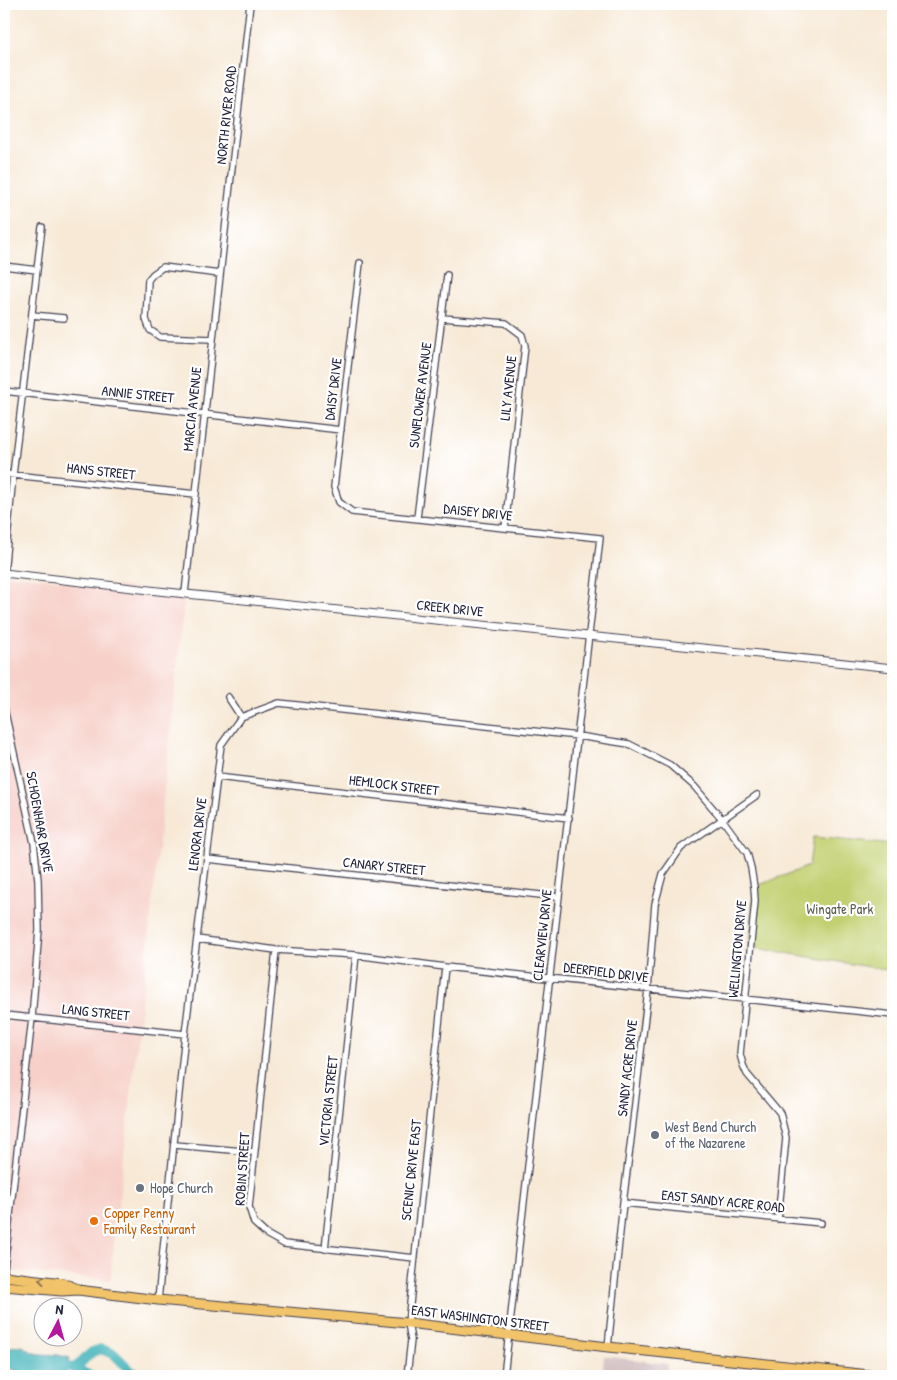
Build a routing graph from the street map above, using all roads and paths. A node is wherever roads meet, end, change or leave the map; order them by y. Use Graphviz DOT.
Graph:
graph roads {
  1 [pos="250,4"];
  2 [pos="42,227"];
  3 [pos="226,228"];
  4 [pos="360,262"];
  5 [pos="4,266"];
  6 [pos="37,270"];
  7 [pos="220,274"];
  8 [pos="447,275"];
  9 [pos="32,315"];
  10 [pos="64,318"];
  11 [pos="442,318"];
  12 [pos="212,339"];
  13 [pos="4,391"];
  14 [pos="22,394"];
  15 [pos="204,413"];
  16 [pos="341,430"];
  17 [pos="4,474"];
  18 [pos="13,475"];
  19 [pos="196,494"];
  20 [pos="352,512"];
  21 [pos="417,518"];
  22 [pos="505,528"];
  23 [pos="600,538"];
  24 [pos="4,574"];
  25 [pos="185,593"];
  26 [pos="589,635"];
  27 [pos="893,668"];
  28 [pos="228,697"];
  29 [pos="4,708"];
  30 [pos="241,717"];
  31 [pos="578,736"];
  32 [pos="217,777"];
  33 [pos="757,795"];
  34 [pos="569,818"];
  35 [pos="722,819"];
  36 [pos="207,859"];
  37 [pos="559,897"];
  38 [pos="197,939"];
  39 [pos="276,950"];
  40 [pos="356,956"];
  41 [pos="445,967"];
  42 [pos="550,978"];
  43 [pos="648,990"];
  44 [pos="744,999"];
  45 [pos="4,1015"];
  46 [pos="893,1015"];
  47 [pos="32,1018"];
  48 [pos="185,1034"];
  49 [pos="175,1145"];
  50 [pos="254,1152"];
  51 [pos="623,1203"];
  52 [pos="778,1218"];
  53 [pos="821,1223"];
  54 [pos="325,1249"];
  55 [pos="415,1258"];
  56 [pos="4,1269"];
  57 [pos="4,1276"];
  58 [pos="4,1286"];
  59 [pos="78,1290"];
  60 [pos="158,1300"];
  61 [pos="408,1323"];
  62 [pos="509,1335"];
  63 [pos="608,1347"];
  64 [pos="784,1366"];
  65 [pos="407,1376"];
  66 [pos="504,1376"];
  67 [pos="784,1376"];
  68 [pos="879,1376"];
  1 -- 3 [label="street, NORTH RIVER ROAD"];
  2 -- 6 [label="street"];
  3 -- 7 [label="street, MARCIA AVENUE"];
  4 -- 16 [label="street, DAISY DRIVE"];
  5 -- 6 [label="street"];
  6 -- 9 [label="street"];
  7 -- 12 [label="street, MARCIA AVENUE"];
  7 -- 12 [label="street"];
  8 -- 11 [label="street, SUNFLOWER AVENUE"];
  9 -- 10 [label="street"];
  9 -- 14 [label="street"];
  11 -- 21 [label="street, SUNFLOWER AVENUE"];
  11 -- 22 [label="street, LILY AVENUE"];
  12 -- 15 [label="street, MARCIA AVENUE"];
  13 -- 14 [label="street, ANNIE STREET"];
  14 -- 15 [label="street, ANNIE STREET"];
  14 -- 18 [label="street"];
  15 -- 16 [label="street, ANNIE STREET"];
  15 -- 19 [label="street, MARCIA AVENUE"];
  16 -- 20 [label="street, DAISY DRIVE"];
  17 -- 18 [label="street, HANS STREET"];
  18 -- 19 [label="street, HANS STREET"];
  18 -- 24 [label="street"];
  19 -- 25 [label="street, MARCIA AVENUE"];
  20 -- 21 [label="street, DAISEY DRIVE"];
  21 -- 22 [label="street, DAISEY DRIVE"];
  22 -- 23 [label="street, DAISEY DRIVE"];
  23 -- 26 [label="street, CLEARVIEW DRIVE"];
  24 -- 25 [label="street, CREEK DRIVE"];
  25 -- 26 [label="street, CREEK DRIVE"];
  26 -- 27 [label="street, CREEK DRIVE"];
  26 -- 31 [label="street, CLEARVIEW DRIVE"];
  28 -- 30 [label="street"];
  29 -- 47 [label="street, SCHOENHAAR DRIVE"];
  30 -- 31 [label="street"];
  30 -- 32 [label="street, LENORA DRIVE"];
  31 -- 34 [label="street, CLEARVIEW DRIVE"];
  31 -- 35 [label="street, WELLINGTON DRIVE"];
  32 -- 34 [label="street, HEMLOCK STREET"];
  32 -- 36 [label="street, LENORA DRIVE"];
  33 -- 35 [label="street, SANDY ACRE DRIVE"];
  34 -- 37 [label="street, CLEARVIEW DRIVE"];
  35 -- 43 [label="street, SANDY ACRE DRIVE"];
  35 -- 44 [label="street, WELLINGTON DRIVE"];
  36 -- 37 [label="street, CANARY STREET"];
  36 -- 38 [label="street, LENORA DRIVE"];
  37 -- 42 [label="street, CLEARVIEW DRIVE"];
  38 -- 39 [label="street, DEERFIELD DRIVE"];
  38 -- 48 [label="street, LENORA DRIVE"];
  39 -- 40 [label="street, DEERFIELD DRIVE"];
  39 -- 50 [label="street, ROBIN STREET"];
  40 -- 41 [label="street, DEERFIELD DRIVE"];
  40 -- 54 [label="street, VICTORIA STREET"];
  41 -- 42 [label="street, DEERFIELD DRIVE"];
  41 -- 55 [label="street, SCENIC DRIVE EAST"];
  42 -- 43 [label="street, DEERFIELD DRIVE"];
  42 -- 62 [label="street, CLEARVIEW DRIVE"];
  43 -- 44 [label="street, DEERFIELD DRIVE"];
  43 -- 51 [label="street, SANDY ACRE DRIVE"];
  44 -- 46 [label="street, DEERFIELD DRIVE"];
  44 -- 52 [label="street, WELLINGTON DRIVE"];
  45 -- 47 [label="street, LANG STREET"];
  47 -- 48 [label="street, LANG STREET"];
  47 -- 56 [label="street, SCHOENHAAR DRIVE"];
  48 -- 49 [label="street, LENORA DRIVE"];
  49 -- 50 [label="street"];
  49 -- 60 [label="street, LENORA DRIVE"];
  50 -- 54 [label="street, ROBIN STREET"];
  51 -- 52 [label="street, EAST SANDY ACRE ROAD"];
  51 -- 63 [label="street, SANDY ACRE DRIVE"];
  52 -- 53 [label="street, EAST SANDY ACRE ROAD"];
  54 -- 55 [label="street, ROBIN STREET"];
  55 -- 61 [label="street, SCENIC DRIVE EAST"];
  59 -- 57 [label="main road, EAST WASHINGTON STREET, one-way"];
  58 -- 59 [label="main road, EAST WASHINGTON STREET"];
  59 -- 60 [label="main road, EAST WASHINGTON STREET"];
  60 -- 61 [label="main road, EAST WASHINGTON STREET"];
  61 -- 62 [label="main road, EAST WASHINGTON STREET"];
  61 -- 65 [label="street, SCENIC DRIVE EAST"];
  62 -- 63 [label="main road, EAST WASHINGTON STREET"];
  62 -- 66 [label="street, CLEARVIEW DRIVE"];
  63 -- 64 [label="main road, EAST WASHINGTON STREET"];
  64 -- 67 [label="street"];
  64 -- 68 [label="main road, EAST WASHINGTON STREET"];
}
